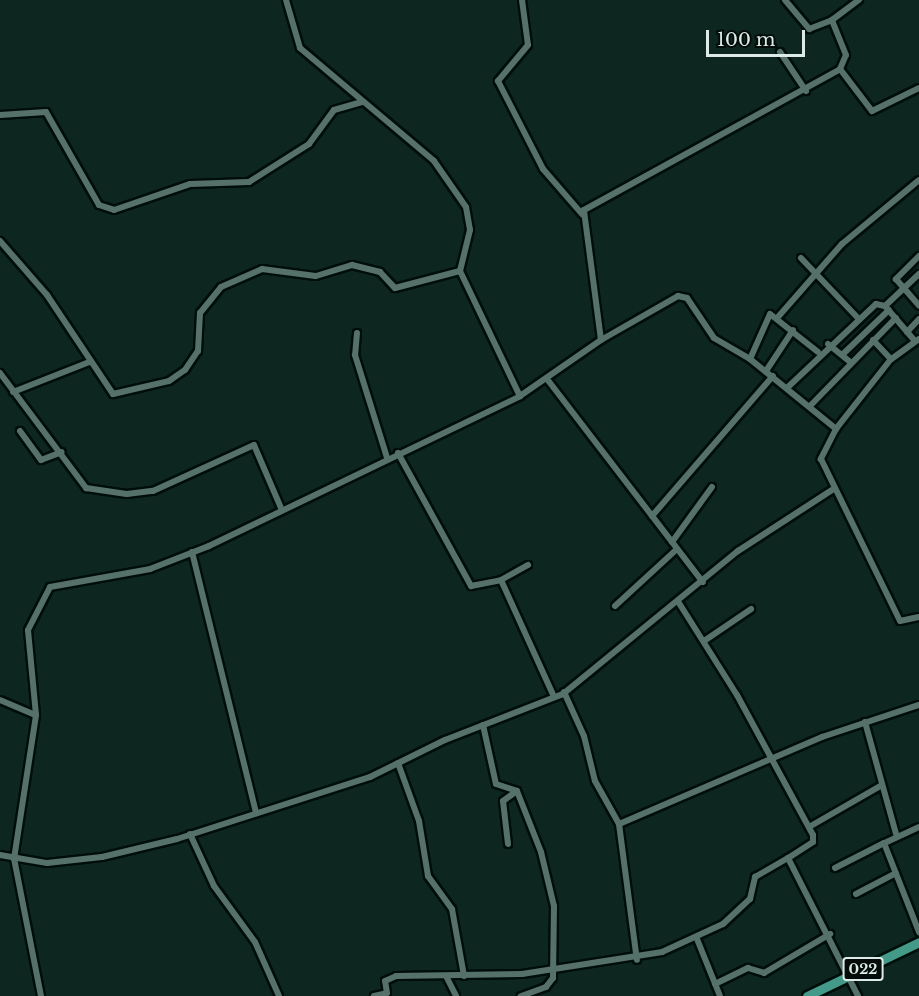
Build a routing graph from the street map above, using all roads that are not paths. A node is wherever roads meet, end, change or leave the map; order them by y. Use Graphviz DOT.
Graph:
graph roads {
  1 [pos="286,0"];
  2 [pos="522,0"];
  3 [pos="785,0"];
  4 [pos="859,0"];
  5 [pos="832,20"];
  6 [pos="780,52"];
  7 [pos="840,69"];
  8 [pos="919,88"];
  9 [pos="807,91"];
  10 [pos="362,102"];
  11 [pos="0,115"];
  12 [pos="919,180"];
  13 [pos="582,214"];
  14 [pos="0,241"];
  15 [pos="801,258"];
  16 [pos="918,259"];
  17 [pos="460,271"];
  18 [pos="814,272"];
  19 [pos="919,274"];
  20 [pos="904,288"];
  21 [pos="919,305"];
  22 [pos="887,308"];
  23 [pos="778,317"];
  24 [pos="858,318"];
  25 [pos="896,318"];
  26 [pos="919,319"];
  27 [pos="793,330"];
  28 [pos="907,332"];
  29 [pos="357,333"];
  30 [pos="601,340"];
  31 [pos="873,340"];
  32 [pos="917,340"];
  33 [pos="828,344"];
  34 [pos="818,352"];
  35 [pos="842,355"];
  36 [pos="750,358"];
  37 [pos="891,360"];
  38 [pos="89,362"];
  39 [pos="850,362"];
  40 [pos="766,371"];
  41 [pos="0,373"];
  42 [pos="773,376"];
  43 [pos="547,379"];
  44 [pos="788,387"];
  45 [pos="13,392"];
  46 [pos="520,396"];
  47 [pos="810,406"];
  48 [pos="836,429"];
  49 [pos="20,431"];
  50 [pos="62,452"];
  51 [pos="398,453"];
  52 [pos="387,458"];
  53 [pos="712,488"];
  54 [pos="832,490"];
  55 [pos="281,508"];
  56 [pos="652,516"];
  57 [pos="672,542"];
  58 [pos="677,549"];
  59 [pos="192,552"];
  60 [pos="528,565"];
  61 [pos="501,580"];
  62 [pos="703,582"];
  63 [pos="679,603"];
  64 [pos="615,606"];
  65 [pos="751,609"];
  66 [pos="919,616"];
  67 [pos="704,641"];
  68 [pos="564,693"];
  69 [pos="554,698"];
  70 [pos="0,700"];
  71 [pos="919,705"];
  72 [pos="36,715"];
  73 [pos="865,722"];
  74 [pos="483,725"];
  75 [pos="772,759"];
  76 [pos="398,763"];
  77 [pos="882,785"];
  78 [pos="517,791"];
  79 [pos="256,813"];
  80 [pos="619,824"];
  81 [pos="919,826"];
  82 [pos="809,827"];
  83 [pos="190,834"];
  84 [pos="896,834"];
  85 [pos="884,843"];
  86 [pos="508,844"];
  87 [pos="0,855"];
  88 [pos="788,858"];
  89 [pos="14,859"];
  90 [pos="835,868"];
  91 [pos="896,873"];
  92 [pos="856,894"];
  93 [pos="919,932"];
  94 [pos="830,934"];
  95 [pos="697,939"];
  96 [pos="919,942"];
  97 [pos="637,960"];
  98 [pos="555,970"];
  99 [pos="464,976"];
  100 [pos="849,976"];
  101 [pos="447,978"];
  102 [pos="715,984"];
  103 [pos="41,996"];
  104 [pos="279,996"];
  105 [pos="374,996"];
  106 [pos="456,996"];
  107 [pos="521,996"];
  108 [pos="720,996"];
  109 [pos="807,996"];
  110 [pos="858,996"];
  1 -- 10 [label="street"];
  2 -- 13 [label="street"];
  3 -- 5 [label="street"];
  4 -- 5 [label="street"];
  5 -- 7 [label="street"];
  6 -- 9 [label="street"];
  7 -- 8 [label="street"];
  7 -- 9 [label="street"];
  9 -- 13 [label="street"];
  10 -- 11 [label="street"];
  10 -- 17 [label="street"];
  12 -- 18 [label="street"];
  13 -- 30 [label="street"];
  14 -- 38 [label="street"];
  15 -- 18 [label="street"];
  16 -- 20 [label="street"];
  17 -- 38 [label="street"];
  17 -- 46 [label="street"];
  18 -- 23 [label="street"];
  18 -- 24 [label="street"];
  19 -- 20 [label="street"];
  20 -- 21 [label="street"];
  20 -- 22 [label="street"];
  22 -- 24 [label="street"];
  22 -- 25 [label="street"];
  22 -- 35 [label="street"];
  23 -- 27 [label="street"];
  23 -- 36 [label="street"];
  24 -- 33 [label="street"];
  25 -- 28 [label="street"];
  25 -- 31 [label="street"];
  26 -- 28 [label="street"];
  27 -- 34 [label="street"];
  27 -- 40 [label="street"];
  28 -- 32 [label="street"];
  29 -- 52 [label="street"];
  30 -- 36 [label="street"];
  30 -- 43 [label="street"];
  31 -- 37 [label="street"];
  31 -- 39 [label="street"];
  32 -- 37 [label="street"];
  33 -- 34 [label="street"];
  33 -- 35 [label="street"];
  34 -- 44 [label="street"];
  35 -- 39 [label="street"];
  36 -- 40 [label="street"];
  37 -- 48 [label="street"];
  38 -- 45 [label="street"];
  39 -- 47 [label="street"];
  40 -- 42 [label="street"];
  41 -- 45 [label="street"];
  42 -- 44 [label="street"];
  42 -- 56 [label="street"];
  43 -- 46 [label="street"];
  43 -- 56 [label="street"];
  44 -- 47 [label="street"];
  45 -- 50 [label="street"];
  46 -- 51 [label="street"];
  47 -- 48 [label="street"];
  48 -- 54 [label="street"];
  49 -- 50 [label="street"];
  50 -- 55 [label="street"];
  51 -- 52 [label="street"];
  51 -- 61 [label="street"];
  52 -- 55 [label="street"];
  53 -- 57 [label="street"];
  54 -- 62 [label="street"];
  54 -- 66 [label="street"];
  55 -- 59 [label="street"];
  56 -- 57 [label="street"];
  57 -- 58 [label="street"];
  58 -- 62 [label="street"];
  58 -- 64 [label="street"];
  59 -- 72 [label="street"];
  59 -- 79 [label="street"];
  60 -- 61 [label="street"];
  61 -- 69 [label="street"];
  62 -- 63 [label="street"];
  63 -- 67 [label="street"];
  63 -- 68 [label="street"];
  65 -- 67 [label="street"];
  67 -- 75 [label="street"];
  68 -- 69 [label="street"];
  68 -- 80 [label="street"];
  69 -- 74 [label="street"];
  70 -- 72 [label="street"];
  71 -- 73 [label="street"];
  72 -- 89 [label="street"];
  73 -- 75 [label="street"];
  73 -- 77 [label="street"];
  74 -- 76 [label="street"];
  74 -- 78 [label="street"];
  75 -- 80 [label="street"];
  75 -- 82 [label="street"];
  76 -- 79 [label="street"];
  76 -- 99 [label="street"];
  77 -- 82 [label="street"];
  77 -- 84 [label="street"];
  78 -- 86 [label="street"];
  78 -- 98 [label="street"];
  79 -- 83 [label="street"];
  80 -- 97 [label="street"];
  81 -- 84 [label="street"];
  82 -- 88 [label="street"];
  83 -- 89 [label="street"];
  83 -- 104 [label="street"];
  84 -- 85 [label="street"];
  85 -- 90 [label="street"];
  85 -- 91 [label="street"];
  87 -- 89 [label="street"];
  88 -- 94 [label="street"];
  88 -- 95 [label="street"];
  89 -- 103 [label="street"];
  91 -- 92 [label="street"];
  91 -- 93 [label="street"];
  94 -- 100 [label="street"];
  94 -- 102 [label="street"];
  95 -- 97 [label="street"];
  95 -- 102 [label="street"];
  96 -- 100 [label="main road, 022"];
  97 -- 98 [label="street"];
  98 -- 99 [label="street"];
  98 -- 107 [label="street"];
  99 -- 101 [label="street"];
  100 -- 109 [label="main road, 022"];
  100 -- 110 [label="street"];
  101 -- 105 [label="street"];
  101 -- 106 [label="street"];
  102 -- 108 [label="street"];
}
